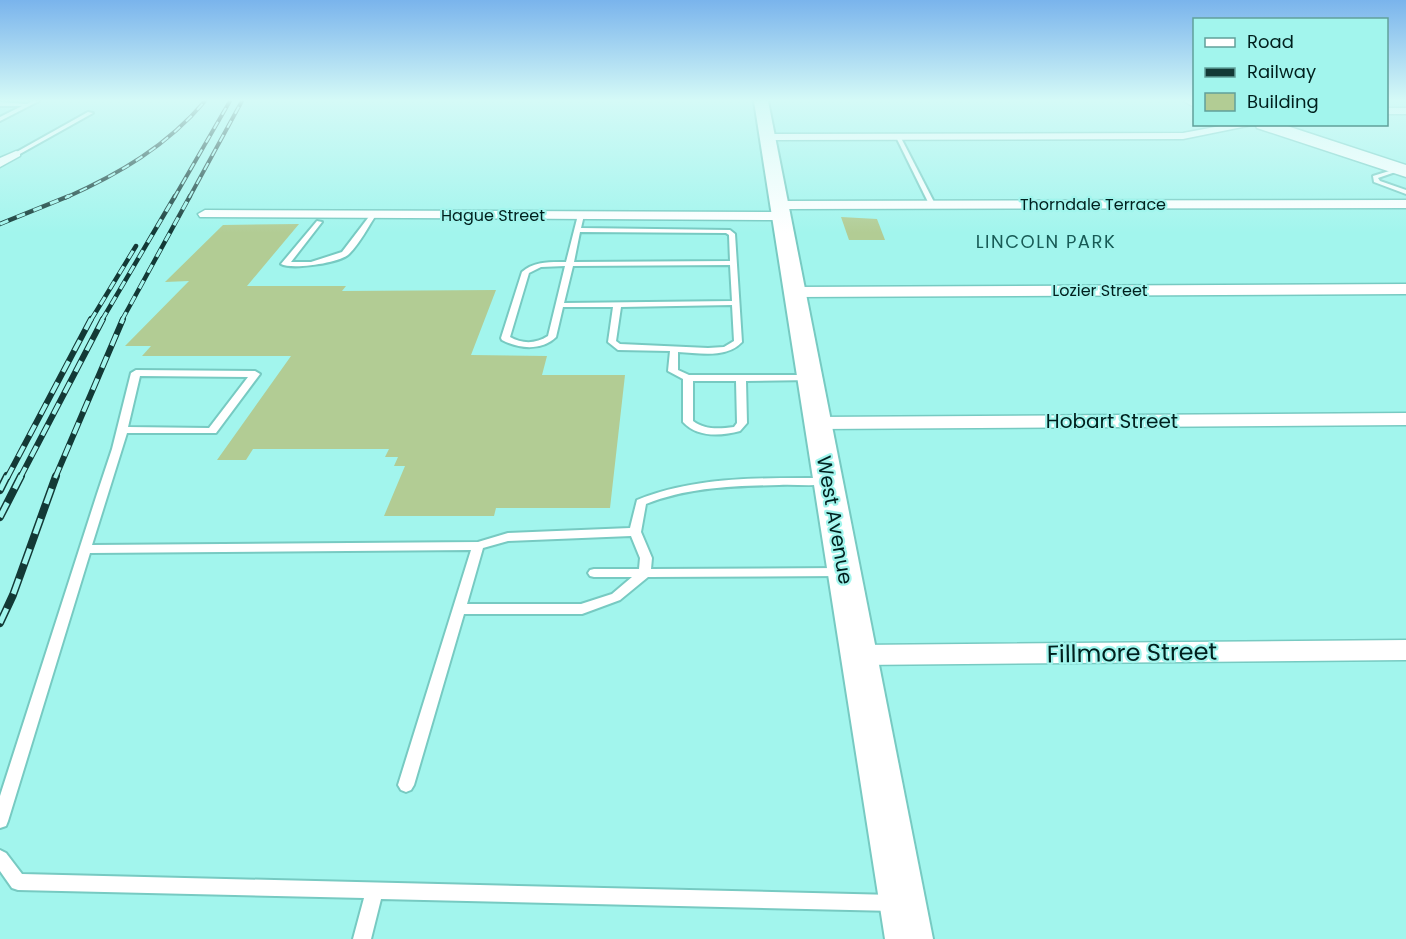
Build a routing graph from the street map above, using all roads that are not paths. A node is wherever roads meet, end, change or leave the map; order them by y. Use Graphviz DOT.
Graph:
graph roads {
  1 [pos="33,145"];
  2 [pos="768,145"];
  3 [pos="902,145"];
  4 [pos="1327,145"];
  5 [pos="16,154"];
  6 [pos="0,163"];
  7 [pos="1404,170"];
  8 [pos="1406,192"];
  9 [pos="932,204"];
  10 [pos="1406,204"];
  11 [pos="780,210"];
  12 [pos="205,214"];
  13 [pos="374,215"];
  14 [pos="581,215"];
  15 [pos="319,222"];
  16 [pos="577,230"];
  17 [pos="733,263"];
  18 [pos="568,264"];
  19 [pos="1406,289"];
  20 [pos="795,292"];
  21 [pos="736,303"];
  22 [pos="617,304"];
  23 [pos="560,305"];
  24 [pos="674,349"];
  25 [pos="688,378"];
  26 [pos="741,378"];
  27 [pos="810,378"];
  28 [pos="1406,419"];
  29 [pos="818,423"];
  30 [pos="122,430"];
  31 [pos="828,481"];
  32 [pos="635,532"];
  33 [pos="478,546"];
  34 [pos="85,549"];
  35 [pos="844,572"];
  36 [pos="594,573"];
  37 [pos="645,573"];
  38 [pos="459,609"];
  39 [pos="1406,650"];
  40 [pos="859,656"];
  41 [pos="406,785"];
  42 [pos="0,821"];
  43 [pos="0,858"];
  44 [pos="375,891"];
  45 [pos="903,903"];
  46 [pos="362,939"];
  47 [pos="909,939"];
  1 -- 5 [label="lane"];
  2 -- 11 [label="main road, West Avenue"];
  3 -- 9 [label="lane"];
  4 -- 7 [label="main road"];
  5 -- 6 [label="street"];
  7 -- 8 [label="lane"];
  9 -- 10 [label="street, Thorndale Terrace"];
  9 -- 11 [label="street, Thorndale Terrace"];
  11 -- 14 [label="street, Hague Street"];
  11 -- 20 [label="main road, West Avenue"];
  12 -- 13 [label="street, Hague Street"];
  13 -- 14 [label="street, Hague Street"];
  13 -- 15 [label="lane"];
  14 -- 16 [label="lane"];
  16 -- 17 [label="lane"];
  16 -- 18 [label="lane"];
  17 -- 18 [label="lane"];
  17 -- 21 [label="lane"];
  18 -- 23 [label="lane"];
  18 -- 23 [label="lane"];
  19 -- 20 [label="street, Lozier Street"];
  20 -- 27 [label="main road, West Avenue"];
  21 -- 22 [label="lane"];
  21 -- 24 [label="lane"];
  22 -- 23 [label="lane"];
  22 -- 24 [label="lane"];
  24 -- 25 [label="lane"];
  25 -- 26 [label="lane"];
  25 -- 26 [label="lane"];
  26 -- 27 [label="lane"];
  27 -- 29 [label="main road, West Avenue"];
  28 -- 29 [label="street, Hobart Street"];
  29 -- 31 [label="main road, West Avenue"];
  30 -- 30 [label="lane"];
  30 -- 34 [label="lane"];
  31 -- 32 [label="lane"];
  31 -- 35 [label="main road, West Avenue"];
  32 -- 33 [label="lane"];
  32 -- 37 [label="lane"];
  33 -- 34 [label="lane"];
  33 -- 38 [label="lane"];
  34 -- 42 [label="lane"];
  35 -- 37 [label="lane"];
  35 -- 40 [label="main road, West Avenue"];
  36 -- 37 [label="lane"];
  37 -- 38 [label="lane"];
  38 -- 41 [label="lane"];
  39 -- 40 [label="street, Fillmore Street"];
  40 -- 45 [label="main road, West Avenue"];
  43 -- 44 [label="lane"];
  44 -- 45 [label="lane"];
  44 -- 46 [label="lane"];
  45 -- 47 [label="main road, West Avenue"];
}
